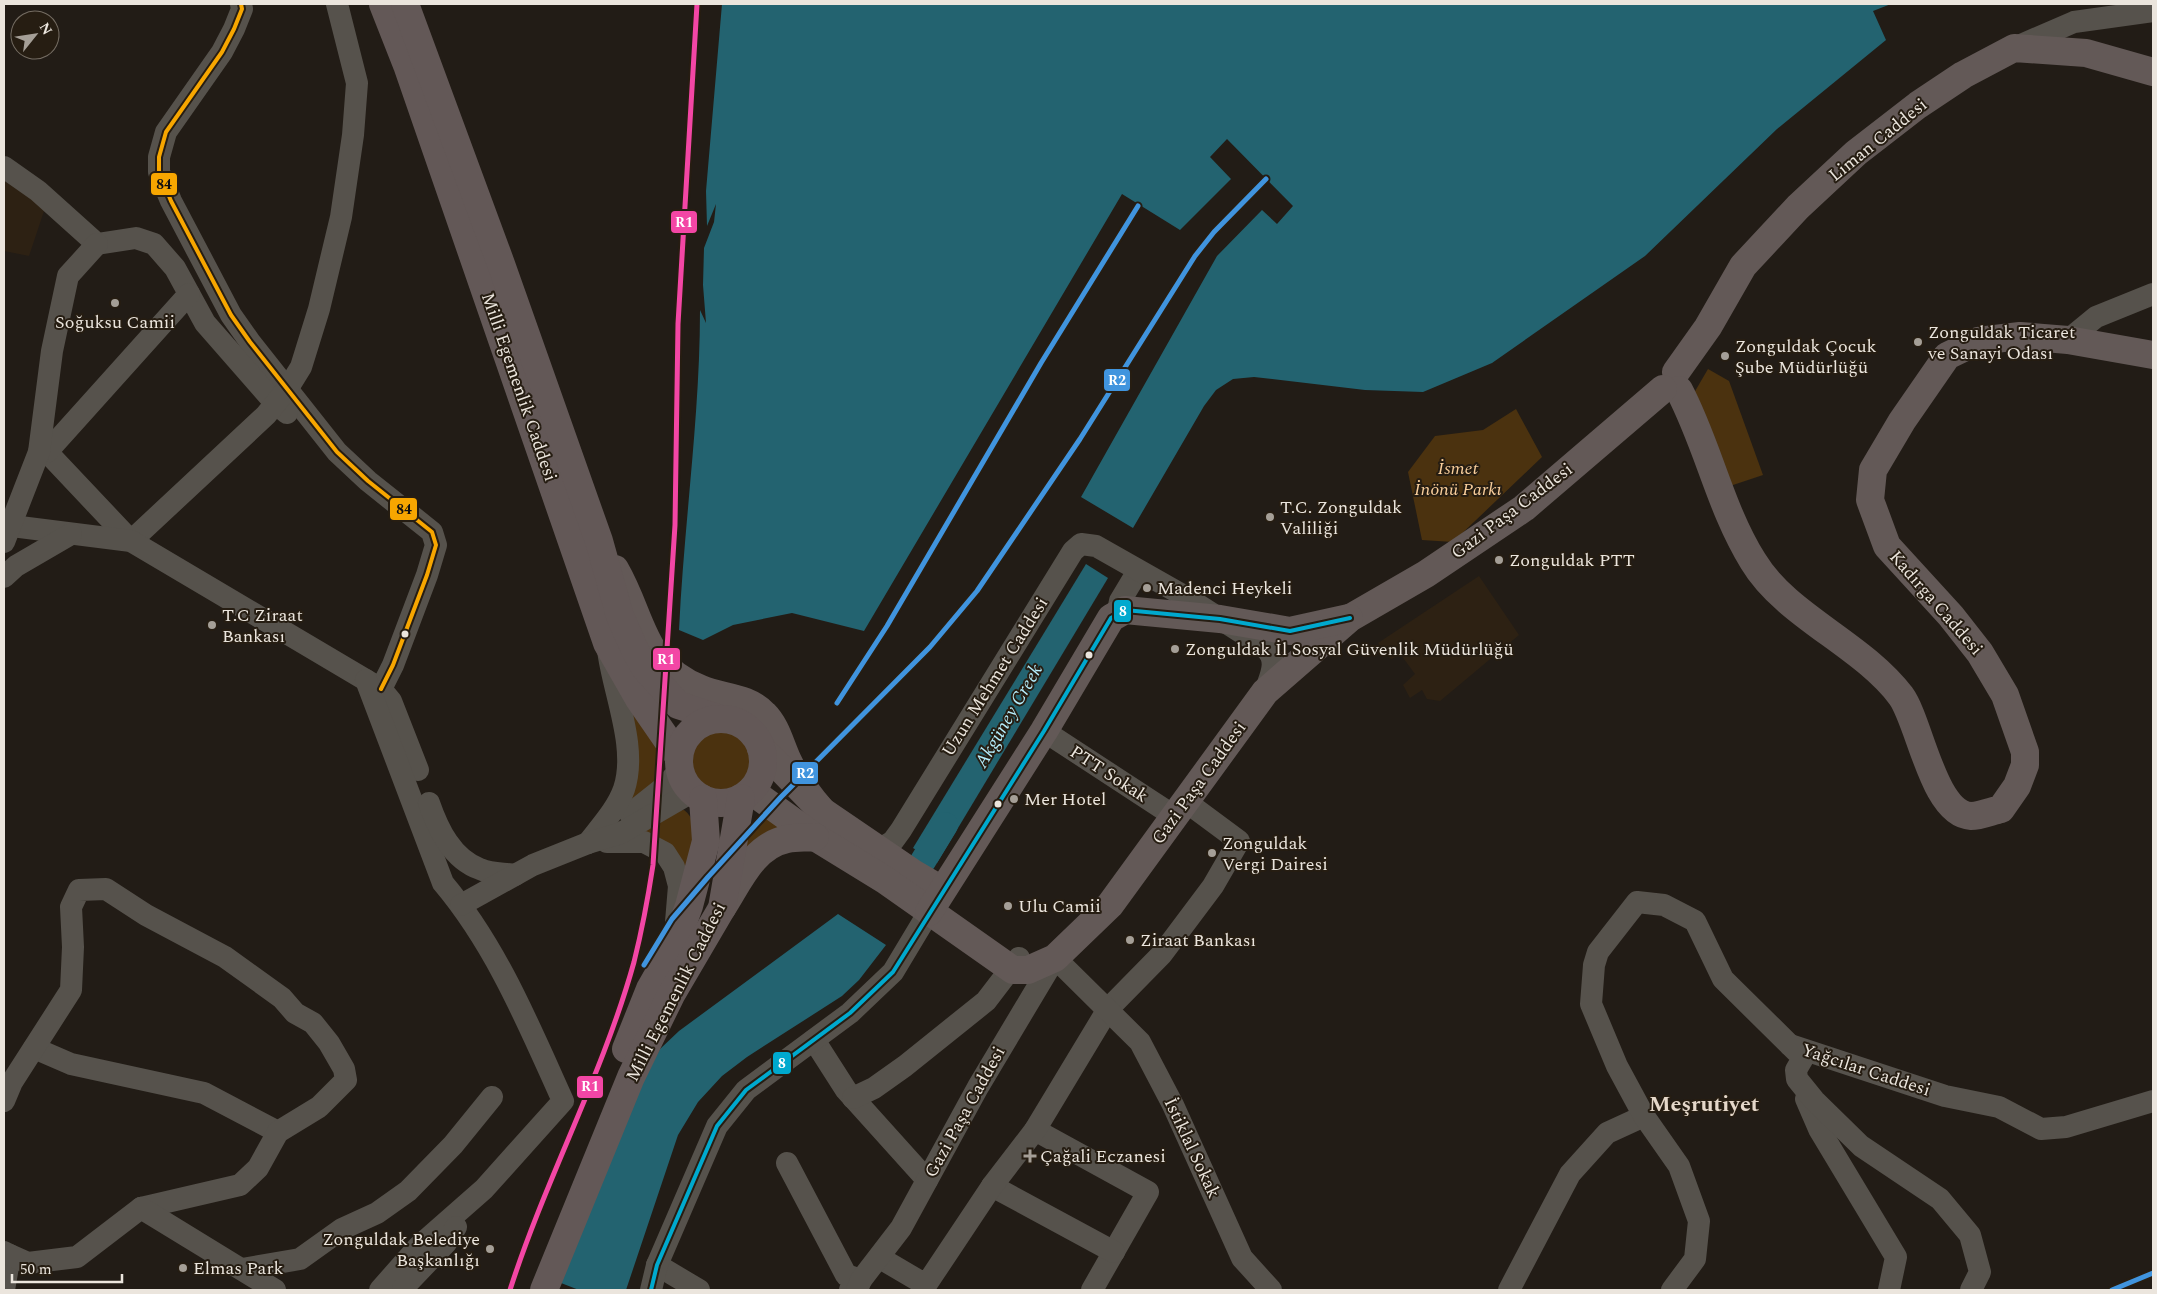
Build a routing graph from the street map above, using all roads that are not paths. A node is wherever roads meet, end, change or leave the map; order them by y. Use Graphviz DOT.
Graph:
graph roads {
  1 [pos="242,4"];
  2 [pos="337,4"];
  3 [pos="383,4"];
  4 [pos="405,4"];
  5 [pos="2153,10"];
  6 [pos="2014,48"];
  7 [pos="2153,72"];
  8 [pos="4,167"];
  9 [pos="96,244"];
  10 [pos="189,294"];
  11 [pos="2153,294"];
  12 [pos="2068,340"];
  13 [pos="2153,354"];
  14 [pos="1673,384"];
  15 [pos="282,396"];
  16 [pos="43,452"];
  17 [pos="6,531"];
  18 [pos="71,534"];
  19 [pos="131,540"];
  20 [pos="598,541"];
  21 [pos="1131,567"];
  22 [pos="4,577"];
  23 [pos="1117,615"];
  24 [pos="1350,618"];
  25 [pos="1220,619"];
  26 [pos="607,643"];
  27 [pos="374,685"];
  28 [pos="1265,692"];
  29 [pos="718,718"];
  30 [pos="1044,731"];
  31 [pos="761,748"];
  32 [pos="688,780"];
  33 [pos="746,794"];
  34 [pos="1180,809"];
  35 [pos="822,811"];
  36 [pos="437,825"];
  37 [pos="815,838"];
  38 [pos="588,842"];
  39 [pos="880,848"];
  40 [pos="515,875"];
  41 [pos="936,901"];
  42 [pos="461,905"];
  43 [pos="722,908"];
  44 [pos="674,947"];
  45 [pos="1054,958"];
  46 [pos="1015,964"];
  47 [pos="1108,1009"];
  48 [pos="814,1040"];
  49 [pos="1786,1044"];
  50 [pos="34,1048"];
  51 [pos="1797,1079"];
  52 [pos="492,1097"];
  53 [pos="853,1098"];
  54 [pos="4,1101"];
  55 [pos="2153,1101"];
  56 [pos="1644,1116"];
  57 [pos="1035,1130"];
  58 [pos="278,1132"];
  59 [pos="787,1163"];
  60 [pos="927,1180"];
  61 [pos="992,1186"];
  62 [pos="472,1201"];
  63 [pos="141,1208"];
  64 [pos="1114,1252"];
  65 [pos="7,1253"];
  66 [pos="880,1258"];
  67 [pos="657,1264"];
  68 [pos="242,1269"];
  69 [pos="855,1287"];
  70 [pos="930,1288"];
  71 [pos="4,1290"];
  72 [pos="275,1290"];
  73 [pos="380,1290"];
  74 [pos="401,1290"];
  75 [pos="526,1290"];
  76 [pos="544,1290"];
  77 [pos="651,1290"];
  78 [pos="699,1290"];
  79 [pos="1092,1290"];
  80 [pos="1271,1290"];
  81 [pos="1509,1290"];
  82 [pos="1672,1290"];
  83 [pos="1889,1290"];
  84 [pos="1971,1290"];
  1 -- 15 [label="street"];
  2 -- 15 [label="street"];
  3 -- 26 [label="highway, Milli Egemenlik Caddesi"];
  4 -- 20 [label="highway, Milli Egemenlik Caddesi"];
  5 -- 6 [label="street, Liman Caddesi"];
  6 -- 7 [label="main road"];
  6 -- 14 [label="main road, Liman Caddesi"];
  8 -- 9 [label="street"];
  9 -- 10 [label="street"];
  9 -- 16 [label="street"];
  10 -- 15 [label="street"];
  10 -- 16 [label="street"];
  11 -- 12 [label="street"];
  12 -- 13 [label="main road, Kadırga Caddesi"];
  12 -- 14 [label="main road, Kadırga Caddesi"];
  14 -- 24 [label="main road, Gazi Paşa Caddesi"];
  15 -- 19 [label="street"];
  15 -- 27 [label="street"];
  16 -- 17 [label="street"];
  16 -- 19 [label="street"];
  17 -- 18 [label="street"];
  18 -- 19 [label="street"];
  18 -- 22 [label="street"];
  19 -- 27 [label="street"];
  20 -- 29 [label="highway, Milli Egemenlik Caddesi"];
  20 -- 35 [label="main road"];
  21 -- 23 [label="street"];
  21 -- 25 [label="street, Uzun Mehmet Caddesi"];
  21 -- 39 [label="street, Uzun Mehmet Caddesi"];
  23 -- 25 [label="main road"];
  23 -- 30 [label="main road"];
  24 -- 25 [label="main road"];
  24 -- 28 [label="main road, Gazi Paşa Caddesi"];
  25 -- 28 [label="street, Uzun Mehmet Caddesi"];
  26 -- 32 [label="highway, Milli Egemenlik Caddesi"];
  26 -- 38 [label="street"];
  27 -- 36 [label="street"];
  27 -- 42 [label="street"];
  28 -- 34 [label="main road, Gazi Paşa Caddesi"];
  29 -- 31 [label="highway, Milli Egemenlik Caddesi"];
  29 -- 32 [label="highway"];
  30 -- 34 [label="street, PTT Sokak"];
  30 -- 41 [label="main road"];
  31 -- 33 [label="highway, Milli Egemenlik Caddesi"];
  31 -- 35 [label="main road"];
  32 -- 33 [label="highway"];
  32 -- 38 [label="street"];
  32 -- 44 [label="highway"];
  33 -- 37 [label="main road"];
  33 -- 43 [label="highway, Milli Egemenlik Caddesi"];
  34 -- 45 [label="main road, Gazi Paşa Caddesi"];
  34 -- 47 [label="street, PTT Sokak"];
  35 -- 39 [label="main road"];
  36 -- 40 [label="street"];
  36 -- 42 [label="street"];
  37 -- 41 [label="main road"];
  37 -- 43 [label="main road"];
  38 -- 40 [label="street"];
  38 -- 44 [label="street"];
  39 -- 41 [label="main road"];
  40 -- 42 [label="street"];
  41 -- 46 [label="main road"];
  41 -- 48 [label="street"];
  42 -- 62 [label="street"];
  43 -- 76 [label="highway, Milli Egemenlik Caddesi"];
  44 -- 75 [label="highway"];
  45 -- 46 [label="main road"];
  45 -- 47 [label="street, İstiklal Sokak"];
  45 -- 60 [label="street, Gazi Paşa Caddesi"];
  46 -- 53 [label="street"];
  47 -- 57 [label="street"];
  47 -- 80 [label="street, İstiklal Sokak"];
  48 -- 53 [label="street"];
  48 -- 67 [label="street"];
  49 -- 51 [label="street, Yağcılar Caddesi"];
  49 -- 55 [label="street, Yağcılar Caddesi"];
  49 -- 56 [label="street"];
  50 -- 54 [label="street"];
  50 -- 58 [label="street"];
  50 -- 58 [label="street"];
  51 -- 83 [label="street"];
  51 -- 84 [label="street, Yağcılar Caddesi"];
  52 -- 68 [label="street"];
  53 -- 60 [label="street"];
  56 -- 81 [label="street"];
  56 -- 82 [label="street"];
  57 -- 61 [label="street"];
  57 -- 64 [label="street"];
  58 -- 63 [label="street"];
  59 -- 69 [label="street"];
  60 -- 66 [label="street, Gazi Paşa Caddesi"];
  61 -- 64 [label="street"];
  61 -- 70 [label="street"];
  62 -- 73 [label="street"];
  62 -- 74 [label="street"];
  63 -- 65 [label="street"];
  63 -- 68 [label="street"];
  64 -- 79 [label="street"];
  65 -- 71 [label="street"];
  66 -- 69 [label="street, Gazi Paşa Caddesi"];
  66 -- 70 [label="street"];
  67 -- 77 [label="street"];
  67 -- 78 [label="street"];
  68 -- 72 [label="street"];
}
